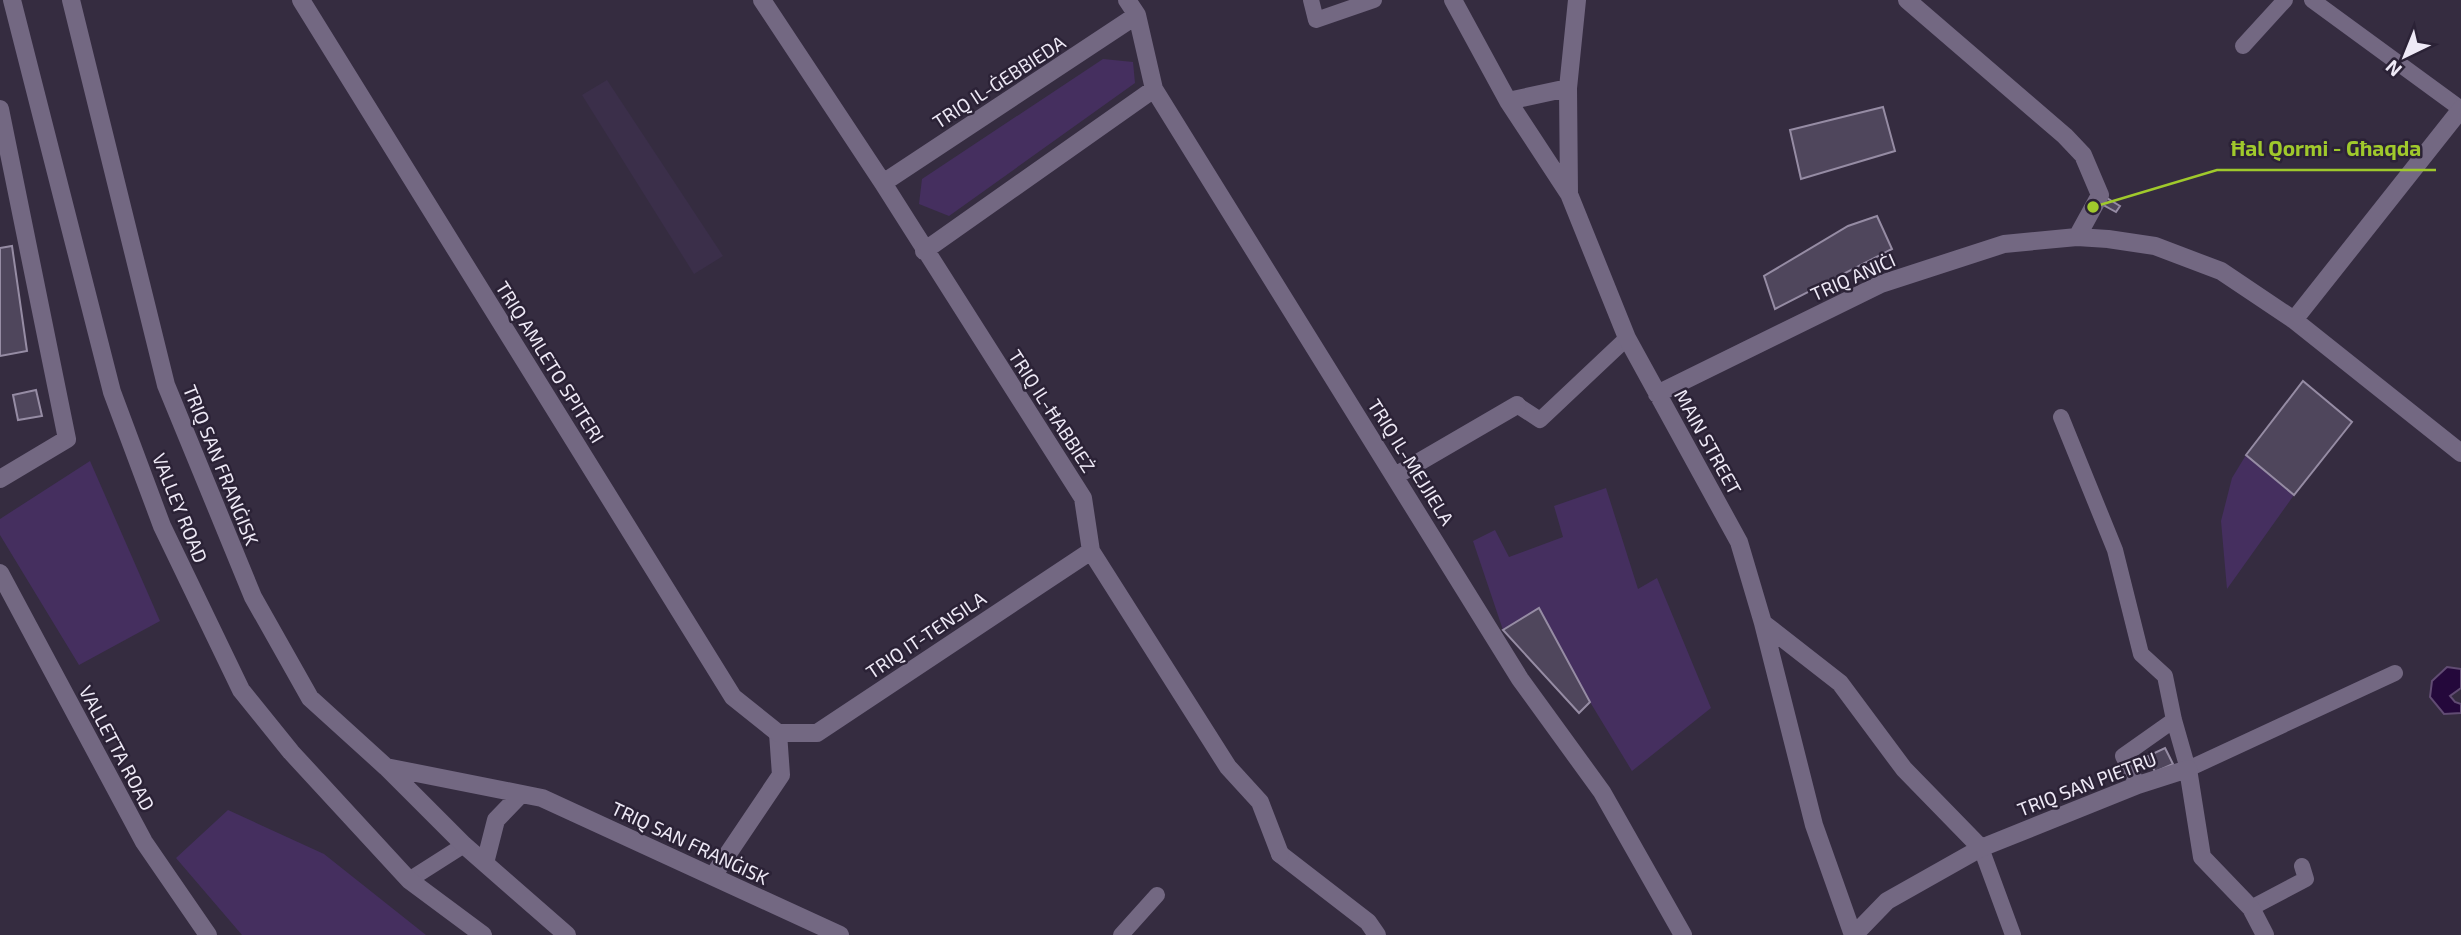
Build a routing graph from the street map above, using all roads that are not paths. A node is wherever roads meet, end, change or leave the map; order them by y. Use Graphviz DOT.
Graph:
graph roads {
  1 [pos="12,0"];
  2 [pos="71,0"];
  3 [pos="301,0"];
  4 [pos="762,0"];
  5 [pos="1127,0"];
  6 [pos="1311,0"];
  7 [pos="1374,0"];
  8 [pos="1453,0"];
  9 [pos="1577,0"];
  10 [pos="1907,0"];
  11 [pos="2285,0"];
  12 [pos="2312,0"];
  13 [pos="1137,15"];
  14 [pos="2242,46"];
  15 [pos="1567,88"];
  16 [pos="1154,89"];
  17 [pos="1508,101"];
  18 [pos="0,109"];
  19 [pos="2461,109"];
  20 [pos="883,183"];
  21 [pos="1569,194"];
  22 [pos="2077,237"];
  23 [pos="925,251"];
  24 [pos="2294,320"];
  25 [pos="1627,338"];
  26 [pos="1657,394"];
  27 [pos="1517,405"];
  28 [pos="2062,417"];
  29 [pos="2461,453"];
  30 [pos="1395,476"];
  31 [pos="0,478"];
  32 [pos="1091,551"];
  33 [pos="0,573"];
  34 [pos="1763,623"];
  35 [pos="2395,673"];
  36 [pos="2174,720"];
  37 [pos="778,733"];
  38 [pos="386,767"];
  39 [pos="2188,769"];
  40 [pos="2138,785"];
  41 [pos="522,794"];
  42 [pos="464,845"];
  43 [pos="1981,848"];
  44 [pos="485,863"];
  45 [pos="2302,866"];
  46 [pos="713,876"];
  47 [pos="409,880"];
  48 [pos="1157,895"];
  49 [pos="2251,908"];
  50 [pos="208,935"];
  51 [pos="483,935"];
  52 [pos="567,935"];
  53 [pos="840,935"];
  54 [pos="1121,935"];
  55 [pos="1377,935"];
  56 [pos="1683,935"];
  57 [pos="1854,935"];
  58 [pos="2013,935"];
  59 [pos="2265,935"];
  1 -- 47 [label="street, VALLEY ROAD"];
  2 -- 38 [label="street, TRIQ SAN FRANĠISK"];
  3 -- 37 [label="street, TRIQ AMLETO SPITERI"];
  4 -- 20 [label="street, TRIQ IL-ĦABBIEŻ"];
  5 -- 13 [label="street, TRIQ IL-MEJJIELA"];
  6 -- 7 [label="lane"];
  8 -- 17 [label="street, MAIN STREET"];
  9 -- 15 [label="street"];
  10 -- 22 [label="street"];
  11 -- 14 [label="lane"];
  12 -- 19 [label="lane"];
  13 -- 16 [label="street, TRIQ IL-MEJJIELA"];
  13 -- 20 [label="street, TRIQ IL-ĠEBBIEDA"];
  15 -- 17 [label="street"];
  15 -- 21 [label="street"];
  16 -- 23 [label="street"];
  16 -- 30 [label="street, TRIQ IL-MEJJIELA"];
  17 -- 21 [label="street, MAIN STREET"];
  18 -- 31 [label="street"];
  19 -- 24 [label="street"];
  20 -- 23 [label="street, TRIQ IL-ĦABBIEŻ"];
  21 -- 25 [label="street, MAIN STREET"];
  22 -- 24 [label="street, TRIQ ANIĊI"];
  22 -- 26 [label="street, TRIQ ANIĊI"];
  23 -- 32 [label="street, TRIQ IL-ĦABBIEŻ"];
  24 -- 29 [label="street, TRIQ ANIĊI"];
  25 -- 26 [label="street, MAIN STREET"];
  25 -- 27 [label="lane"];
  26 -- 34 [label="street, MAIN STREET"];
  27 -- 30 [label="street"];
  28 -- 36 [label="lane"];
  30 -- 56 [label="street, TRIQ IL-MEJJIELA"];
  32 -- 37 [label="street, TRIQ IT-TENSILA"];
  32 -- 55 [label="street, TRIQ IL-ĦABBIEŻ"];
  33 -- 50 [label="street, VALLETTA ROAD"];
  34 -- 43 [label="street"];
  34 -- 57 [label="street, MAIN STREET"];
  35 -- 39 [label="lane"];
  36 -- 39 [label="lane"];
  36 -- 40 [label="lane"];
  37 -- 46 [label="street"];
  38 -- 41 [label="street, TRIQ SAN FRANĠISK"];
  38 -- 42 [label="street"];
  39 -- 40 [label="street, TRIQ SAN PIETRU"];
  39 -- 49 [label="street, TRIQ SAN PIETRU"];
  40 -- 43 [label="street, TRIQ SAN PIETRU"];
  41 -- 44 [label="street"];
  41 -- 46 [label="street, TRIQ SAN FRANĠISK"];
  42 -- 44 [label="street"];
  42 -- 47 [label="lane"];
  43 -- 57 [label="street, TRIQ SAN PIETRU"];
  43 -- 58 [label="lane"];
  44 -- 52 [label="street"];
  45 -- 49 [label="lane"];
  46 -- 53 [label="street, TRIQ SAN FRANĠISK"];
  47 -- 51 [label="street, VALLEY ROAD"];
  48 -- 54 [label="lane"];
  49 -- 59 [label="street, TRIQ SAN PIETRU"];
}
